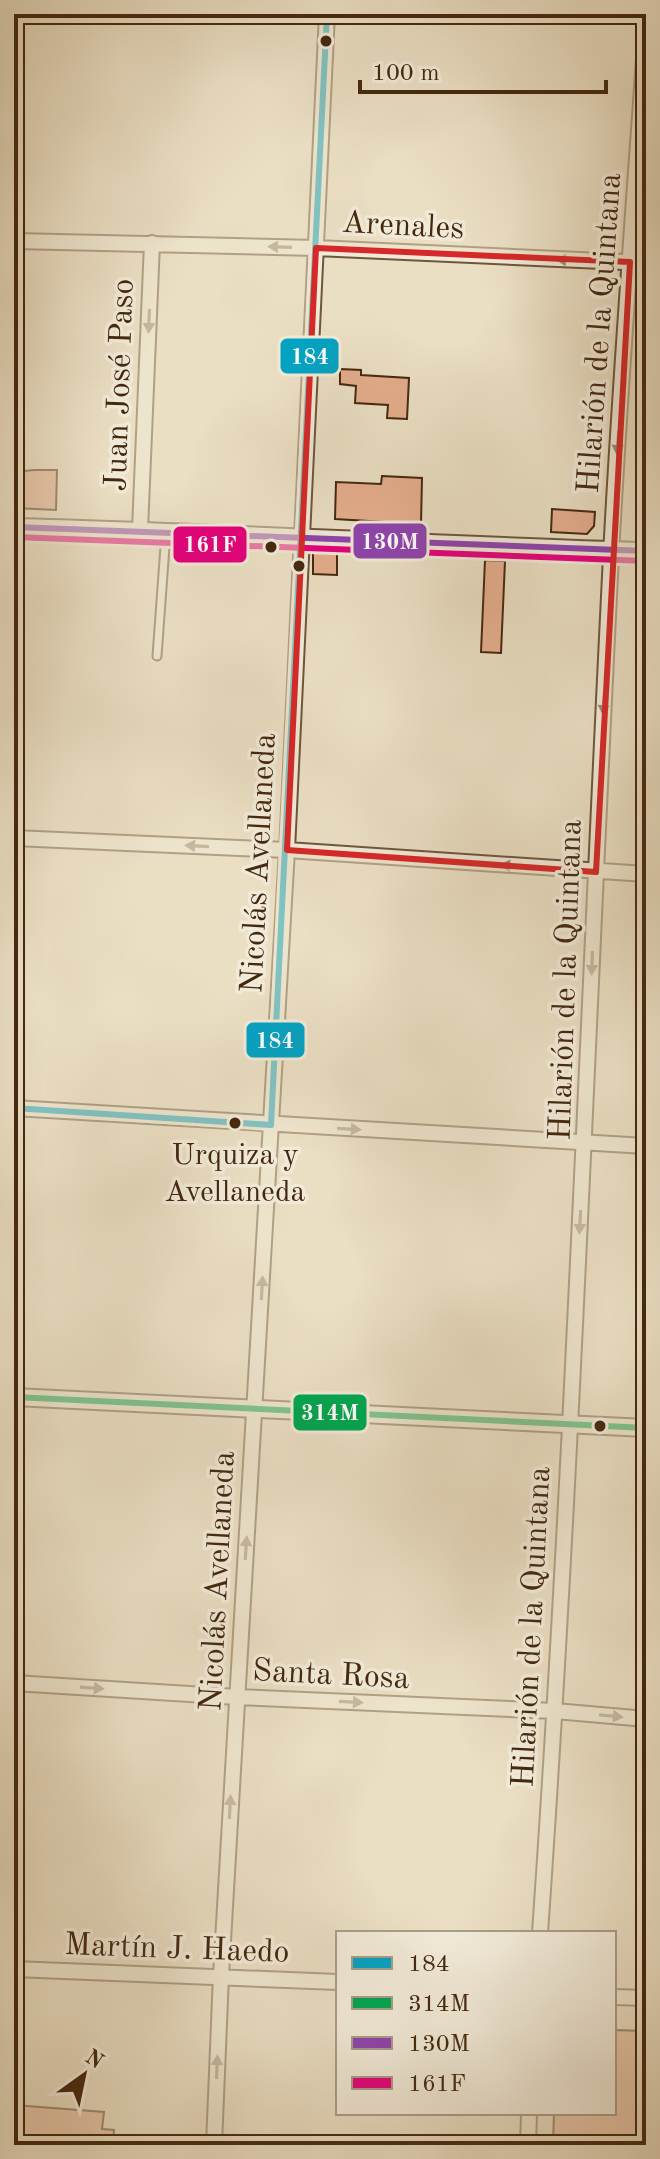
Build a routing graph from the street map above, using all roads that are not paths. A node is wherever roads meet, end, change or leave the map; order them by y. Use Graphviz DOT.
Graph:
graph roads {
  1 [pos="327,14"];
  2 [pos="646,30"];
  3 [pos="14,241"];
  4 [pos="152,243"];
  5 [pos="316,248"];
  6 [pos="630,262"];
  7 [pos="646,263"];
  8 [pos="14,527"];
  9 [pos="140,530"];
  10 [pos="166,531"];
  11 [pos="300,538"];
  12 [pos="611,550"];
  13 [pos="646,551"];
  14 [pos="157,656"];
  15 [pos="14,838"];
  16 [pos="287,850"];
  17 [pos="596,872"];
  18 [pos="646,874"];
  19 [pos="14,1108"];
  20 [pos="271,1125"];
  21 [pos="585,1142"];
  22 [pos="646,1146"];
  23 [pos="14,1397"];
  24 [pos="254,1411"];
  25 [pos="569,1425"];
  26 [pos="646,1428"];
  27 [pos="14,1683"];
  28 [pos="237,1697"];
  29 [pos="555,1711"];
  30 [pos="646,1719"];
  31 [pos="540,1931"];
  32 [pos="14,1969"];
  33 [pos="221,1975"];
  34 [pos="336,1982"];
  35 [pos="616,1997"];
  36 [pos="646,1998"];
  37 [pos="529,2115"];
  38 [pos="214,2145"];
  39 [pos="528,2145"];
  1 -- 5 [label="street, Nicolás Avellaneda"];
  2 -- 6 [label="street, Hilarión de la Quintana"];
  3 -- 4 [label="street, Arenales"];
  5 -- 4 [label="street, Arenales, one-way"];
  4 -- 9 [label="street, Juan José Paso, one-way"];
  6 -- 5 [label="street, Arenales, one-way"];
  5 -- 11 [label="street, Nicolás Avellaneda"];
  6 -- 7 [label="street, Arenales"];
  6 -- 12 [label="street, Hilarión de la Quintana, one-way"];
  8 -- 9 [label="street"];
  9 -- 10 [label="street"];
  10 -- 11 [label="street"];
  10 -- 14 [label="lane"];
  11 -- 12 [label="street"];
  11 -- 16 [label="street, Nicolás Avellaneda"];
  12 -- 13 [label="street"];
  12 -- 17 [label="street, Hilarión de la Quintana, one-way"];
  16 -- 15 [label="street, one-way"];
  17 -- 16 [label="street, one-way"];
  16 -- 20 [label="street, Nicolás Avellaneda"];
  17 -- 18 [label="street"];
  17 -- 21 [label="street, Hilarión de la Quintana, one-way"];
  19 -- 20 [label="street"];
  20 -- 21 [label="street, one-way"];
  24 -- 20 [label="street, Nicolás Avellaneda, one-way"];
  21 -- 22 [label="street"];
  21 -- 25 [label="street, Hilarión de la Quintana, one-way"];
  23 -- 24 [label="street"];
  24 -- 25 [label="street"];
  28 -- 24 [label="street, Nicolás Avellaneda, one-way"];
  25 -- 26 [label="street"];
  25 -- 29 [label="street, Hilarión de la Quintana"];
  27 -- 28 [label="street, Santa Rosa, one-way"];
  28 -- 29 [label="street, Santa Rosa, one-way"];
  33 -- 28 [label="street, Nicolás Avellaneda, one-way"];
  29 -- 30 [label="street, Santa Rosa, one-way"];
  29 -- 31 [label="street, Hilarión de la Quintana"];
  32 -- 33 [label="street, Martín J. Haedo"];
  33 -- 34 [label="street, Martín J. Haedo"];
  38 -- 33 [label="street, Nicolás Avellaneda, one-way"];
  35 -- 36 [label="street"];
  37 -- 39 [label="street"];
}
